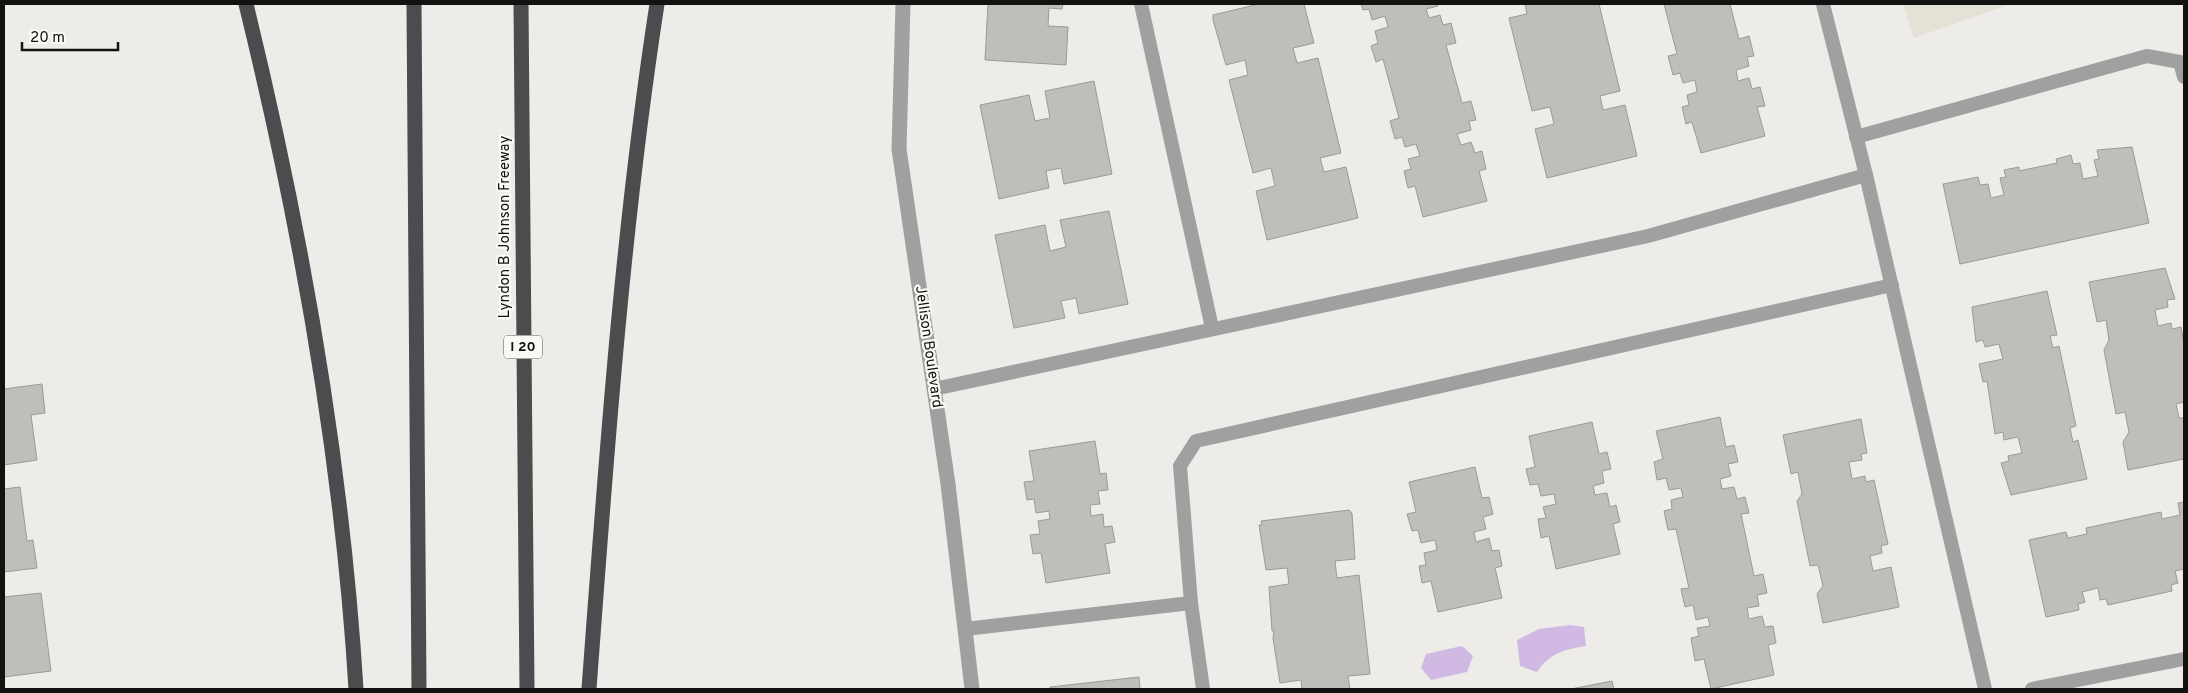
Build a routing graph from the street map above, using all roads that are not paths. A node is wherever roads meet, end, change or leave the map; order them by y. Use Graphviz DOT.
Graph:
graph roads {
  1 [pos="246,4"];
  2 [pos="414,4"];
  3 [pos="520,4"];
  4 [pos="657,4"];
  5 [pos="903,4"];
  6 [pos="1141,4"];
  7 [pos="1823,4"];
  8 [pos="2184,76"];
  9 [pos="1856,137"];
  10 [pos="1866,175"];
  11 [pos="1892,285"];
  12 [pos="1212,328"];
  13 [pos="934,389"];
  14 [pos="1191,603"];
  15 [pos="965,629"];
  16 [pos="2184,659"];
  17 [pos="356,689"];
  18 [pos="419,689"];
  19 [pos="527,689"];
  20 [pos="589,689"];
  21 [pos="972,689"];
  22 [pos="1202,689"];
  23 [pos="1984,689"];
  24 [pos="2032,689"];
  1 -- 17 [label="highway"];
  2 -- 18 [label="highway"];
  3 -- 19 [label="highway, Lyndon B Johnson Freeway / I 20"];
  4 -- 20 [label="highway"];
  5 -- 13 [label="street, Jellison Boulevard"];
  6 -- 12 [label="lane"];
  7 -- 9 [label="lane"];
  8 -- 9 [label="lane"];
  9 -- 10 [label="lane"];
  10 -- 11 [label="lane"];
  10 -- 12 [label="lane"];
  11 -- 14 [label="lane"];
  11 -- 23 [label="lane"];
  12 -- 13 [label="lane"];
  13 -- 15 [label="street, Jellison Boulevard"];
  14 -- 15 [label="lane"];
  14 -- 22 [label="lane"];
  15 -- 21 [label="street, Jellison Boulevard"];
  16 -- 24 [label="lane"];
}
